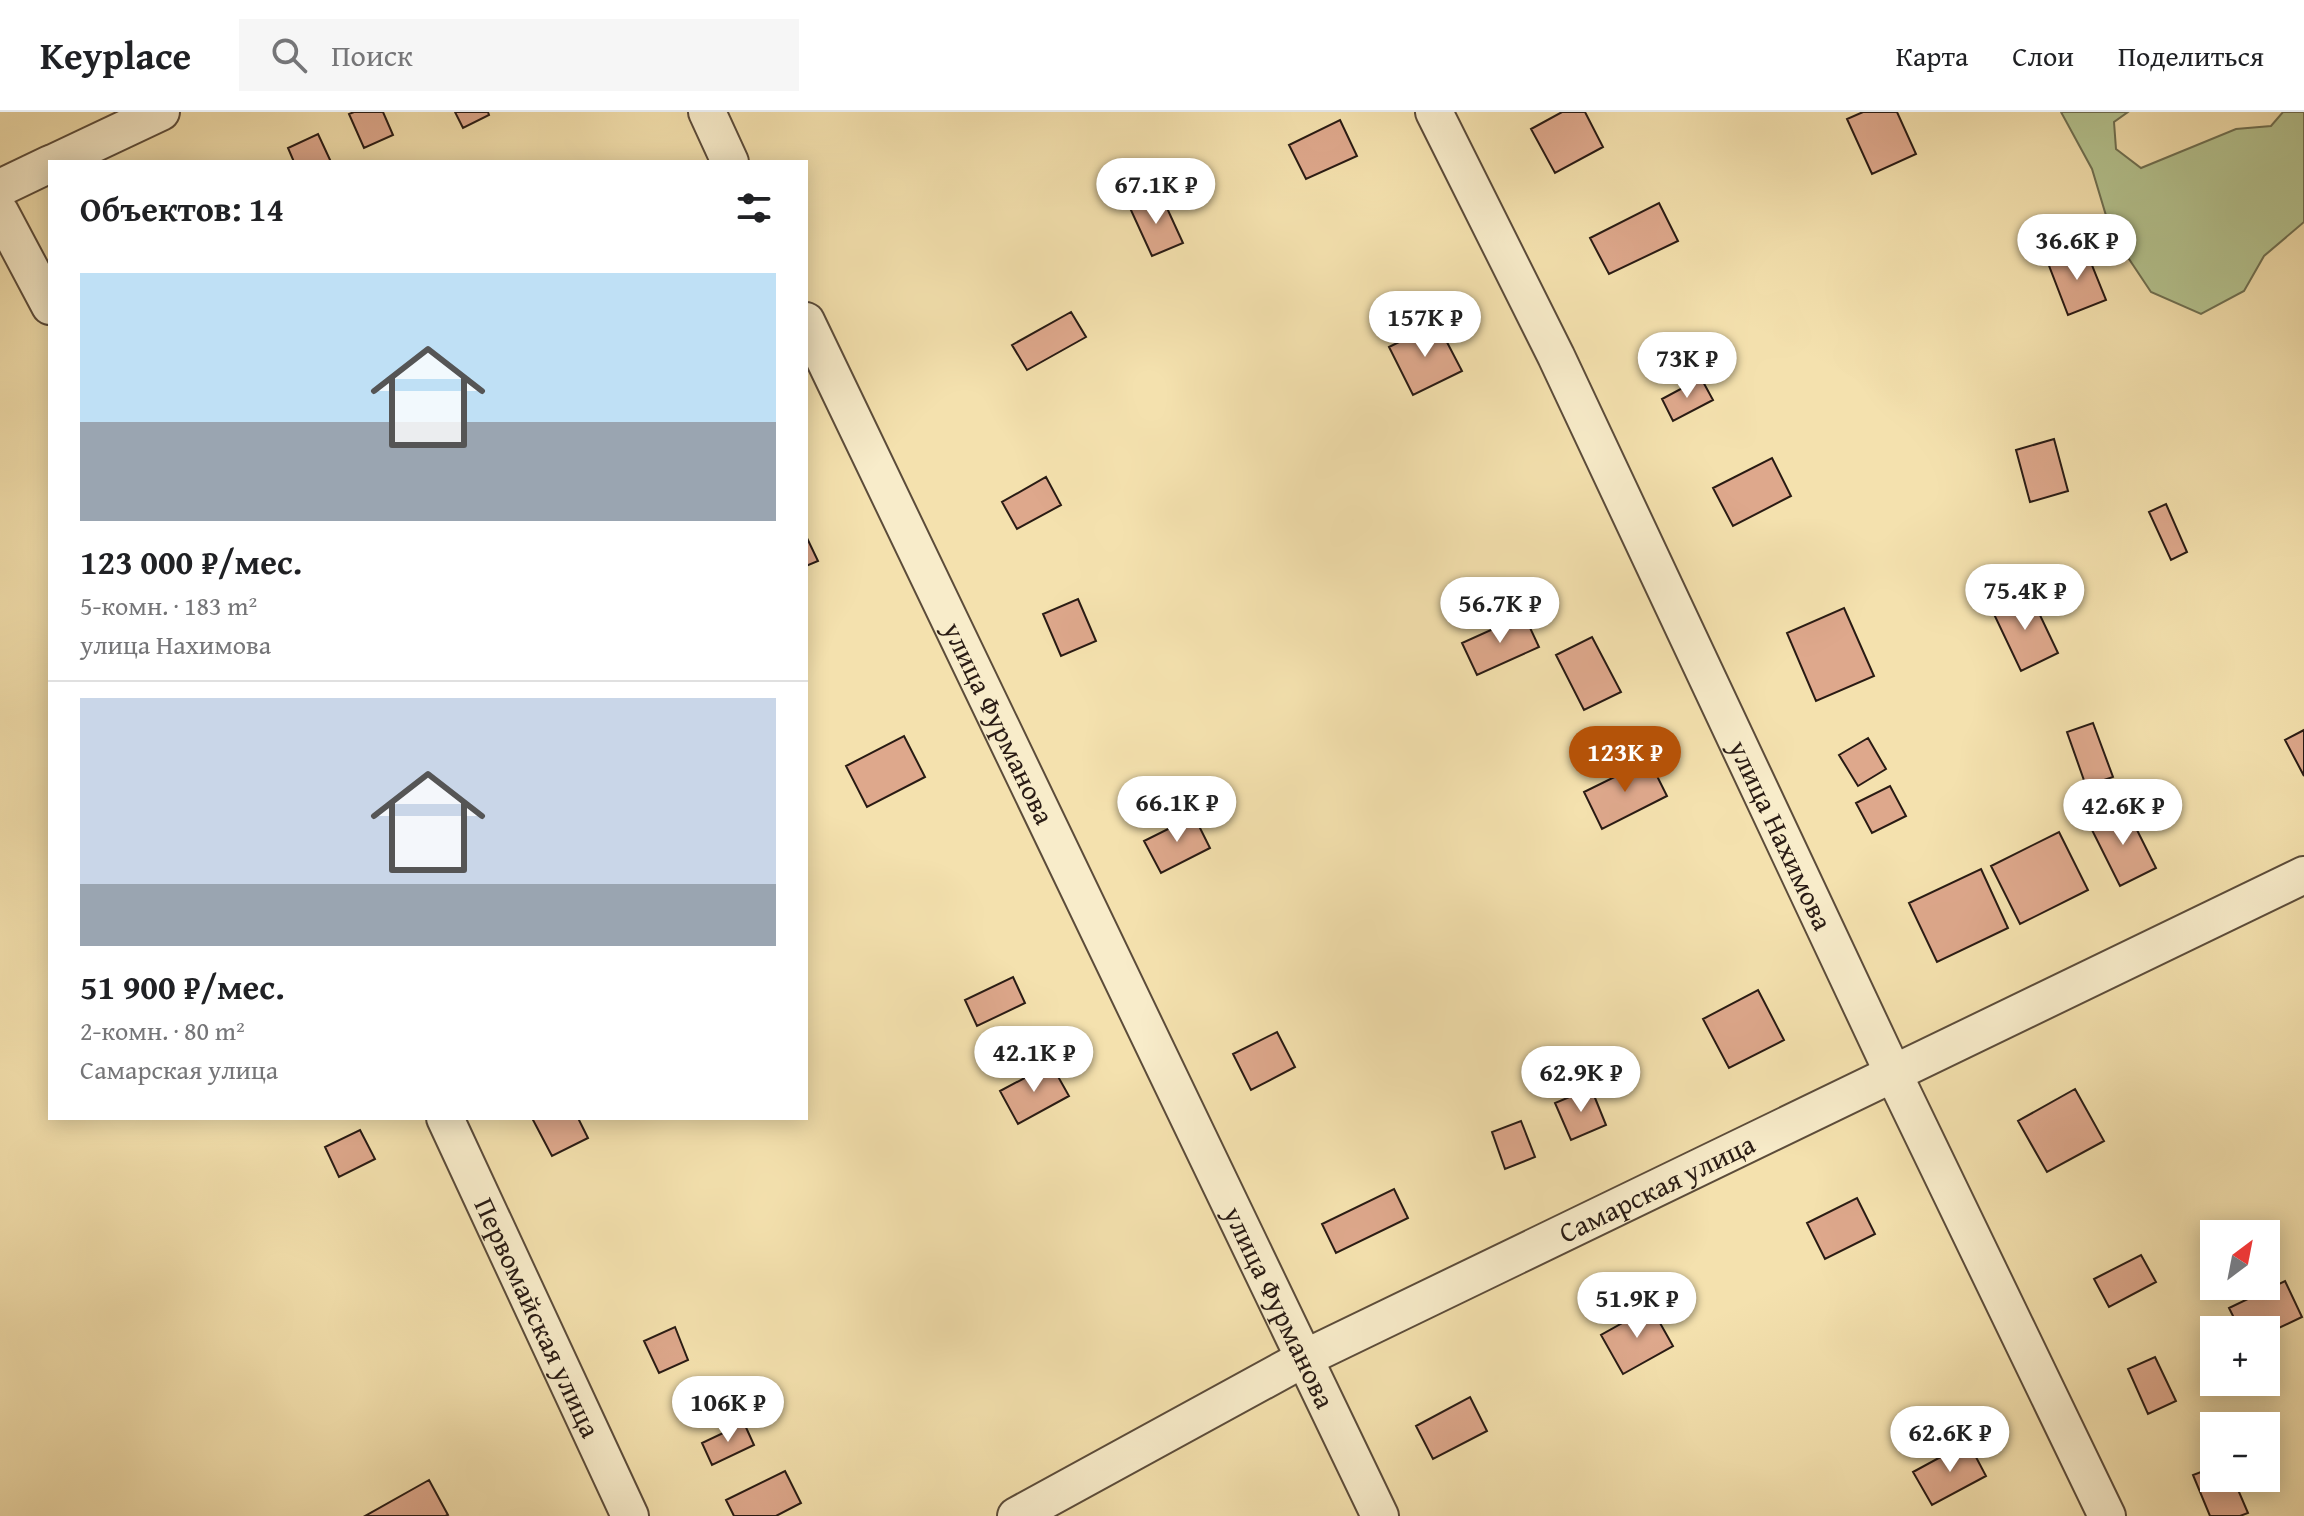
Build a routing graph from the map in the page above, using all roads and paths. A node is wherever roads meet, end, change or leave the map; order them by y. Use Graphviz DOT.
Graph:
graph roads {
  1 [pos="161,112"];
  2 [pos="707,112"];
  3 [pos="1434,112"];
  4 [pos="58,160"];
  5 [pos="729,160"];
  6 [pos="48,165"];
  7 [pos="0,188"];
  8 [pos="0,212"];
  9 [pos="48,302"];
  10 [pos="808,325"];
  11 [pos="2304,875"];
  12 [pos="1893,1073"];
  13 [pos="446,1120"];
  14 [pos="1305,1358"];
  15 [pos="630,1516"];
  16 [pos="1016,1516"];
  17 [pos="1380,1516"];
  18 [pos="2107,1516"];
  1 -- 4 [label="street"];
  2 -- 5 [label="street"];
  3 -- 12 [label="street, улица Нахимова"];
  6 -- 7 [label="street"];
  8 -- 9 [label="street"];
  10 -- 14 [label="street, улица Фурманова"];
  11 -- 12 [label="street, Самарская улица"];
  12 -- 14 [label="street, Самарская улица"];
  12 -- 18 [label="street, улица Нахимова"];
  13 -- 15 [label="street, Первомайская улица"];
  14 -- 16 [label="street, Самарская улица"];
  14 -- 17 [label="street, улица Фурманова"];
}
